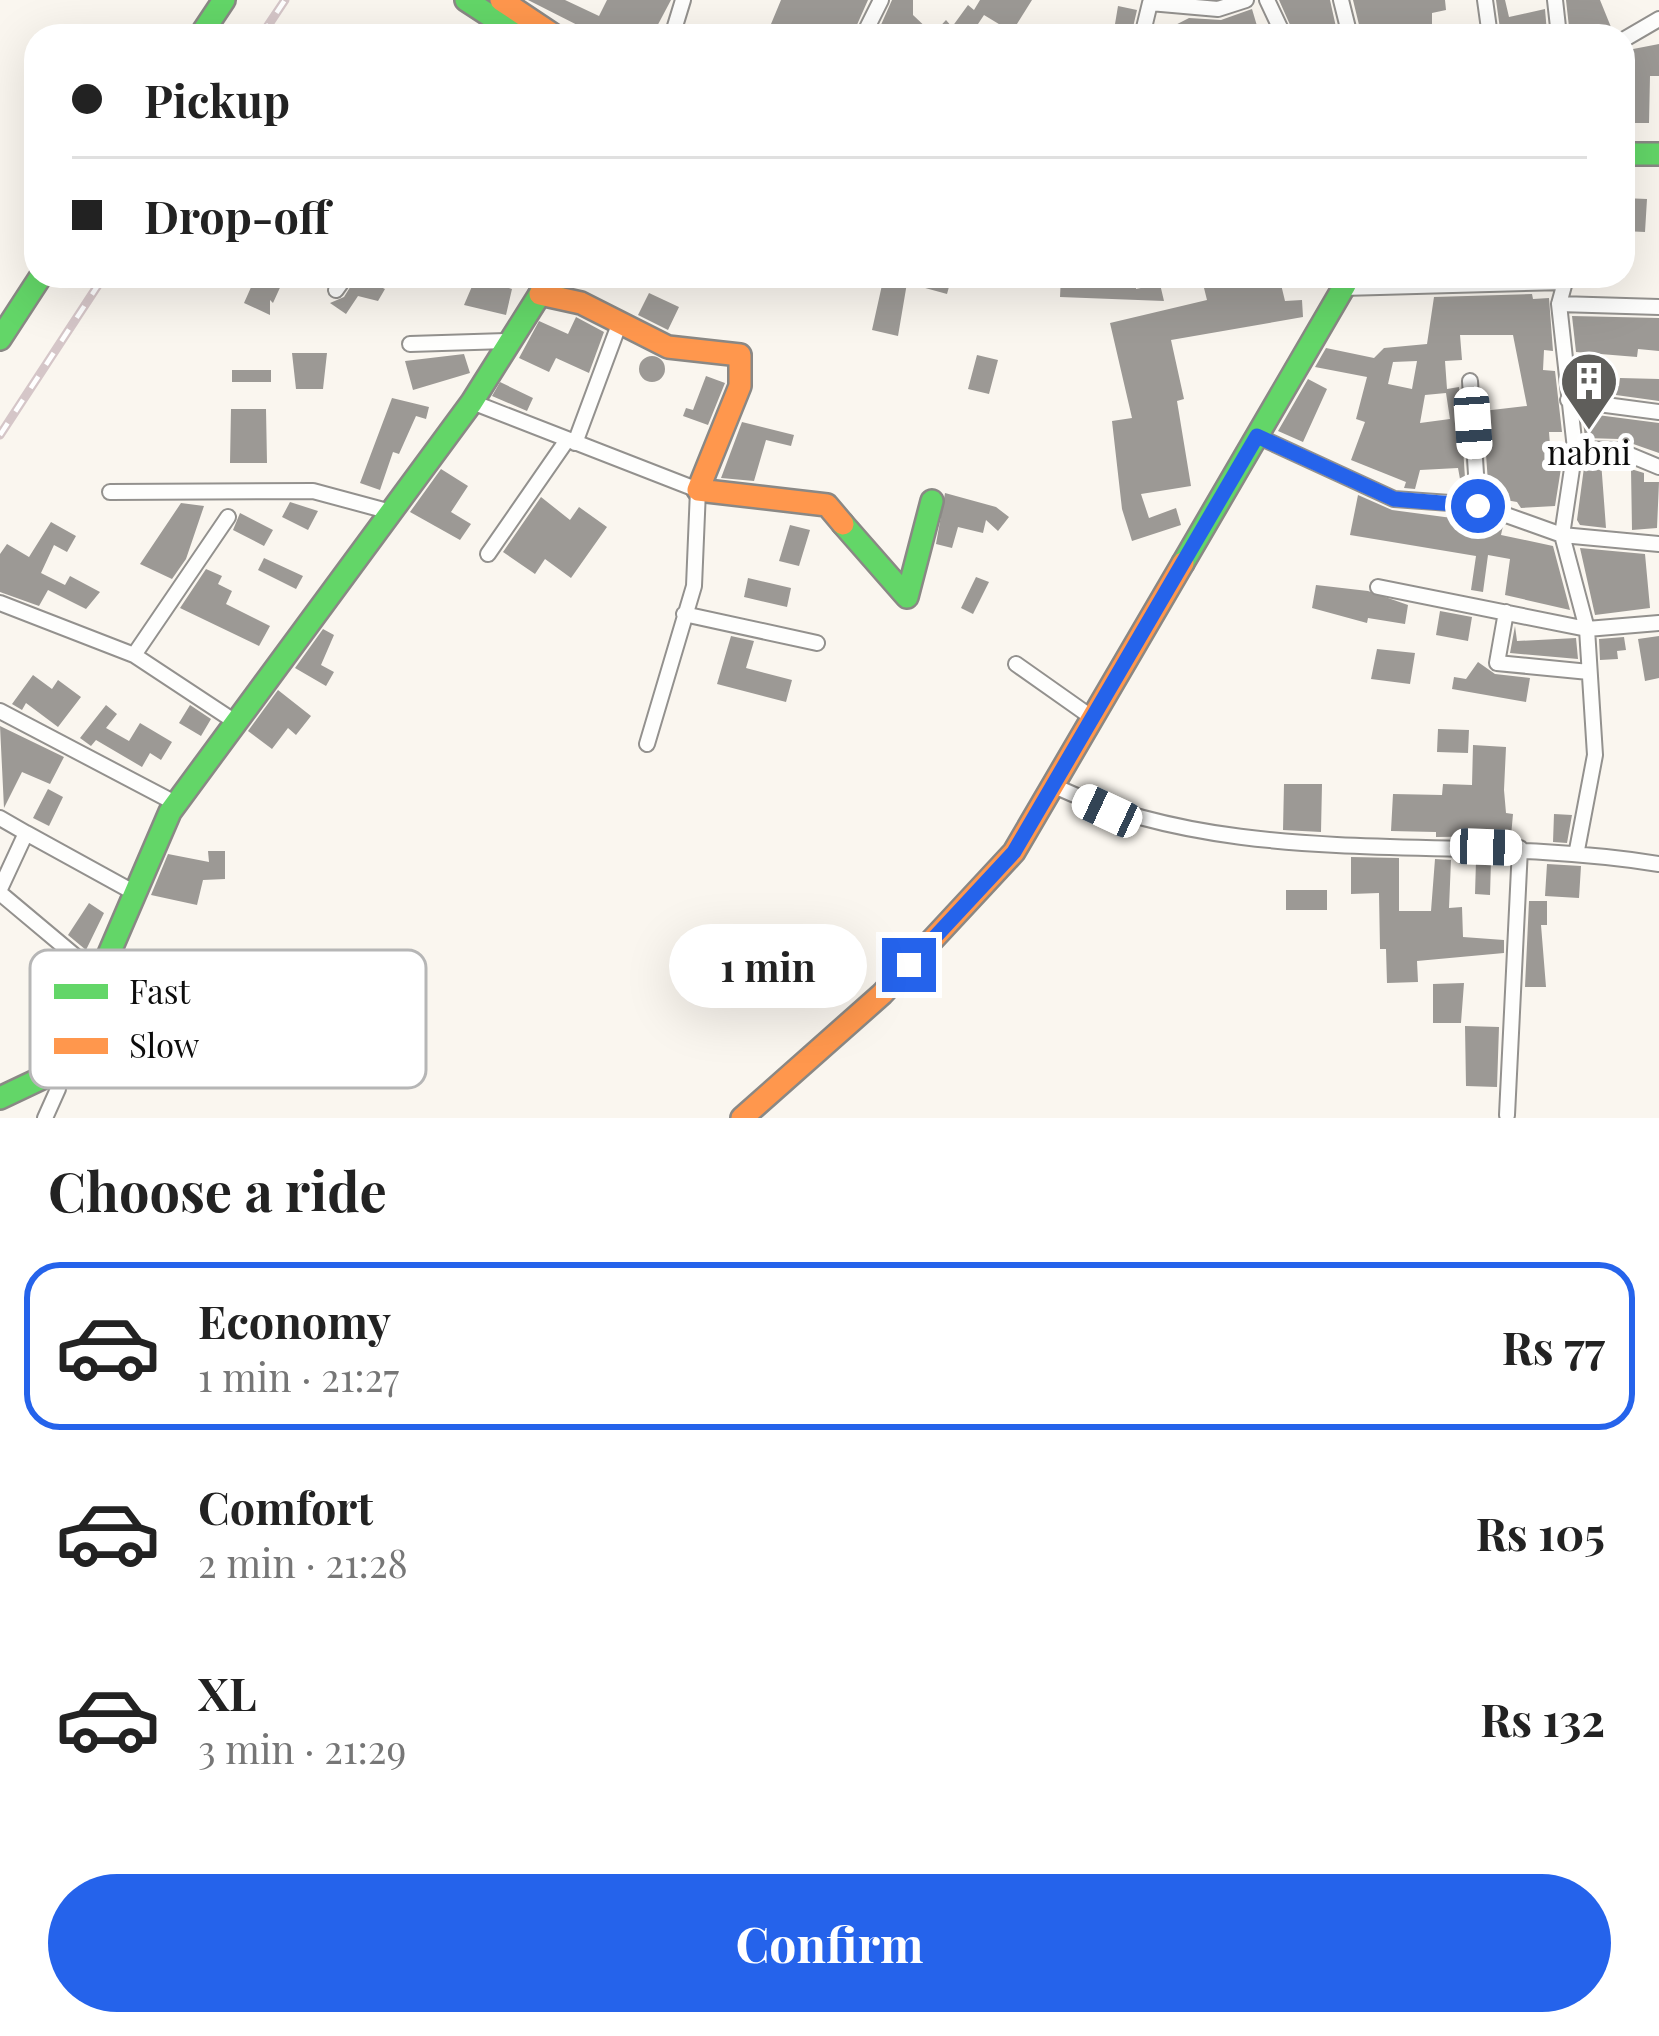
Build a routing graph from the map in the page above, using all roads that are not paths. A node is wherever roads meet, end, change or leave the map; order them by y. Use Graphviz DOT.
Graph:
graph roads {
  1 [pos="466,0"];
  2 [pos="501,0"];
  3 [pos="1248,0"];
  4 [pos="1269,3"];
  5 [pos="502,24"];
  6 [pos="537,24"];
  7 [pos="1145,24"];
  8 [pos="33,288"];
  9 [pos="548,288"];
  10 [pos="1341,288"];
  11 [pos="1564,288"];
  12 [pos="540,295"];
  13 [pos="1559,304"];
  14 [pos="1659,307"];
  15 [pos="620,322"];
  16 [pos="0,339"];
  17 [pos="506,341"];
  18 [pos="410,344"];
  19 [pos="1470,381"];
  20 [pos="1568,400"];
  21 [pos="472,402"];
  22 [pos="1659,412"];
  23 [pos="1257,436"];
  24 [pos="571,442"];
  25 [pos="1576,449"];
  26 [pos="1659,467"];
  27 [pos="698,490"];
  28 [pos="110,492"];
  29 [pos="932,501"];
  30 [pos="1478,506"];
  31 [pos="391,512"];
  32 [pos="228,517"];
  33 [pos="1562,535"];
  34 [pos="1659,544"];
  35 [pos="488,554"];
  36 [pos="1378,587"];
  37 [pos="0,603"];
  38 [pos="1506,613"];
  39 [pos="684,614"];
  40 [pos="1659,623"];
  41 [pos="1587,629"];
  42 [pos="817,643"];
  43 [pos="134,655"];
  44 [pos="1016,664"];
  45 [pos="1589,672"];
  46 [pos="0,711"];
  47 [pos="1094,719"];
  48 [pos="237,723"];
  49 [pos="646,744"];
  50 [pos="1054,786"];
  51 [pos="176,804"];
  52 [pos="0,818"];
  53 [pos="26,832"];
  54 [pos="1520,848"];
  55 [pos="1577,850"];
  56 [pos="1659,864"];
  57 [pos="0,891"];
  58 [pos="135,893"];
  59 [pos="69,950"];
  60 [pos="110,950"];
  61 [pos="30,1084"];
  62 [pos="58,1088"];
  63 [pos="0,1098"];
  64 [pos="1507,1115"];
  65 [pos="45,1118"];
  66 [pos="742,1118"];
  1 -- 5 [label="main road"];
  2 -- 6 [label="main road"];
  3 -- 4 [label="street"];
  3 -- 7 [label="street"];
  8 -- 16 [label="main road"];
  9 -- 12 [label="main road"];
  10 -- 23 [label="main road"];
  11 -- 13 [label="street"];
  12 -- 15 [label="main road"];
  12 -- 17 [label="main road"];
  13 -- 14 [label="street"];
  13 -- 20 [label="street"];
  15 -- 24 [label="street"];
  15 -- 27 [label="main road"];
  17 -- 18 [label="street"];
  17 -- 21 [label="main road"];
  19 -- 30 [label="street"];
  20 -- 22 [label="street"];
  20 -- 25 [label="street"];
  21 -- 24 [label="street"];
  21 -- 31 [label="main road"];
  23 -- 30 [label="street"];
  23 -- 47 [label="main road"];
  24 -- 27 [label="street"];
  24 -- 35 [label="street"];
  25 -- 26 [label="street"];
  25 -- 33 [label="street"];
  27 -- 29 [label="main road"];
  27 -- 39 [label="street"];
  28 -- 31 [label="street"];
  30 -- 33 [label="street"];
  31 -- 48 [label="main road"];
  32 -- 43 [label="street"];
  33 -- 34 [label="street"];
  33 -- 41 [label="street"];
  36 -- 38 [label="street"];
  37 -- 43 [label="street"];
  38 -- 41 [label="street"];
  38 -- 45 [label="street"];
  39 -- 42 [label="street"];
  39 -- 49 [label="street"];
  40 -- 41 [label="street"];
  41 -- 45 [label="street"];
  43 -- 48 [label="street"];
  44 -- 47 [label="street"];
  45 -- 55 [label="street"];
  46 -- 51 [label="street"];
  47 -- 50 [label="main road"];
  48 -- 51 [label="main road"];
  50 -- 54 [label="street"];
  50 -- 66 [label="main road"];
  51 -- 58 [label="main road"];
  52 -- 53 [label="street"];
  53 -- 57 [label="street"];
  53 -- 58 [label="street"];
  54 -- 55 [label="street"];
  54 -- 64 [label="street"];
  55 -- 56 [label="street"];
  57 -- 59 [label="street"];
  58 -- 60 [label="main road"];
  61 -- 63 [label="main road"];
  62 -- 65 [label="street"];
}
